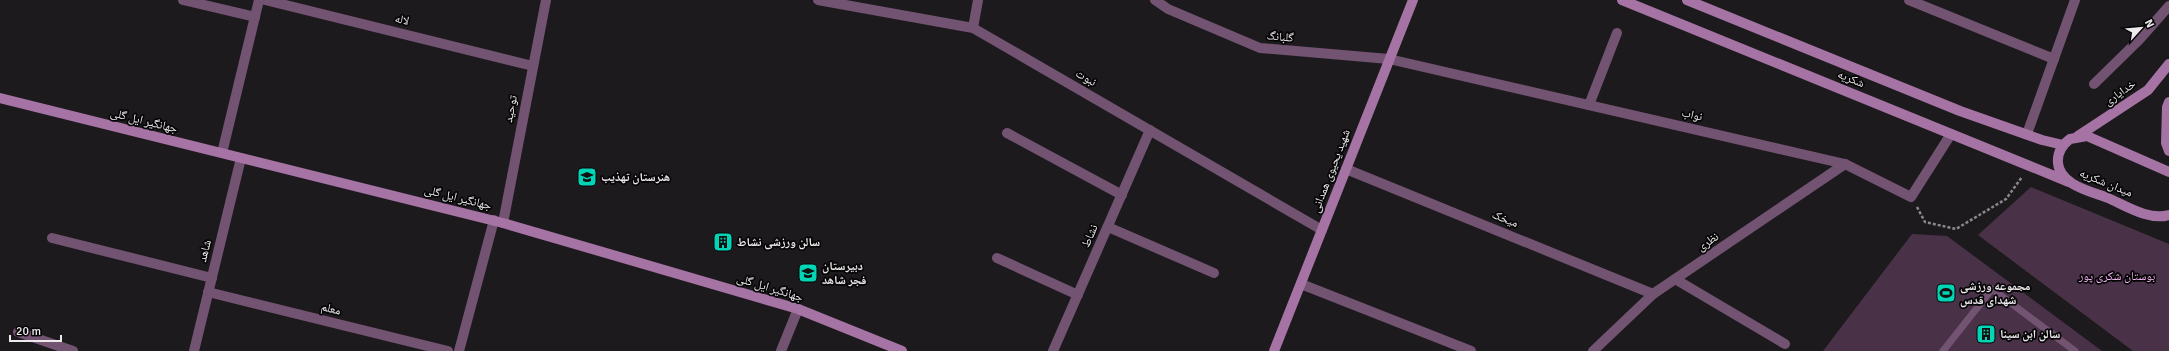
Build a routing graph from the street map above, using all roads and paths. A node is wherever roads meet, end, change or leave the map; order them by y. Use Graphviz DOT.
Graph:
graph roads {
  1 [pos="183,0"];
  2 [pos="259,0"];
  3 [pos="265,0"];
  4 [pos="546,0"];
  5 [pos="818,0"];
  6 [pos="978,0"];
  7 [pos="1155,0"];
  8 [pos="1412,0"];
  9 [pos="1622,0"];
  10 [pos="1687,0"];
  11 [pos="1909,0"];
  12 [pos="2075,0"];
  13 [pos="2169,6"];
  14 [pos="254,17"];
  15 [pos="974,28"];
  16 [pos="1617,32"];
  17 [pos="1390,58"];
  18 [pos="2054,59"];
  19 [pos="2169,64"];
  20 [pos="533,66"];
  21 [pos="2094,84"];
  22 [pos="0,98"];
  23 [pos="2169,102"];
  24 [pos="1589,105"];
  25 [pos="1150,130"];
  26 [pos="1007,133"];
  27 [pos="1951,134"];
  28 [pos="2027,134"];
  29 [pos="2078,136"];
  30 [pos="2063,144"];
  31 [pos="2169,152"];
  32 [pos="222,153"];
  33 [pos="240,158"];
  34 [pos="1845,164"];
  35 [pos="2029,166"];
  36 [pos="1346,169"];
  37 [pos="2169,172"];
  38 [pos="2069,182"];
  39 [pos="1122,195"];
  40 [pos="1911,197"];
  41 [pos="2169,215"];
  42 [pos="2153,217"];
  43 [pos="498,222"];
  44 [pos="2169,223"];
  45 [pos="1108,227"];
  46 [pos="1322,230"];
  47 [pos="52,238"];
  48 [pos="998,258"];
  49 [pos="1214,273"];
  50 [pos="212,278"];
  51 [pos="1675,280"];
  52 [pos="1300,284"];
  53 [pos="208,292"];
  54 [pos="1653,294"];
  55 [pos="1078,295"];
  56 [pos="798,309"];
  57 [pos="18,332"];
  58 [pos="1785,344"];
  59 [pos="73,351"];
  60 [pos="194,351"];
  61 [pos="448,351"];
  62 [pos="459,351"];
  63 [pos="781,351"];
  64 [pos="902,351"];
  65 [pos="1053,351"];
  66 [pos="1274,351"];
  67 [pos="1471,351"];
  68 [pos="1593,351"];
  69 [pos="1943,351"];
  70 [pos="2075,351"];
  1 -- 14 [label="street"];
  2 -- 14 [label="street"];
  3 -- 20 [label="street, لاله"];
  4 -- 20 [label="street, توحید"];
  5 -- 15 [label="street, نبوت"];
  6 -- 15 [label="street"];
  7 -- 17 [label="street, گلبانگ"];
  8 -- 17 [label="main road, شهید یحیوی همدانی"];
  9 -- 27 [label="main road, شکریه"];
  10 -- 28 [label="main road, شکریه"];
  11 -- 18 [label="street"];
  12 -- 18 [label="street"];
  13 -- 21 [label="street, خدایاری"];
  14 -- 32 [label="street"];
  15 -- 25 [label="street, نبوت"];
  16 -- 24 [label="street"];
  17 -- 24 [label="street, نواب"];
  17 -- 36 [label="main road, شهید یحیوی همدانی"];
  18 -- 28 [label="street"];
  19 -- 29 [label="main road, خدایاری"];
  20 -- 43 [label="street, توحید"];
  22 -- 32 [label="main road, جهانگیر ایل گلی"];
  23 -- 31 [label="main road"];
  24 -- 34 [label="street, نواب"];
  25 -- 39 [label="street, نشاط"];
  25 -- 46 [label="street, نبوت"];
  26 -- 39 [label="street"];
  27 -- 35 [label="main road, شکریه"];
  27 -- 40 [label="street"];
  28 -- 30 [label="main road, شکریه"];
  29 -- 30 [label="main road"];
  29 -- 37 [label="main road"];
  30 -- 38 [label="main road, میدان شکریه"];
  32 -- 33 [label="main road, جهانگیر ایل گلی"];
  33 -- 43 [label="main road, جهانگیر ایل گلی"];
  33 -- 50 [label="street, شاهد"];
  34 -- 40 [label="street, نواب"];
  34 -- 51 [label="street, نظری"];
  35 -- 38 [label="main road, شکریه"];
  35 -- 40 [label="path"];
  36 -- 46 [label="main road, شهید یحیوی همدانی"];
  36 -- 54 [label="street, میخک"];
  38 -- 42 [label="main road, میدان شکریه"];
  39 -- 45 [label="street, نشاط"];
  41 -- 42 [label="main road, میدان شکریه"];
  42 -- 44 [label="main road"];
  43 -- 56 [label="main road, جهانگیر ایل گلی"];
  43 -- 62 [label="street, توحید"];
  45 -- 49 [label="street"];
  45 -- 55 [label="street, نشاط"];
  46 -- 52 [label="main road, شهید یحیوی همدانی"];
  47 -- 50 [label="street"];
  48 -- 55 [label="street"];
  50 -- 53 [label="street, شاهد"];
  51 -- 54 [label="street, نظری"];
  51 -- 58 [label="street"];
  52 -- 66 [label="main road, شهید یحیوی همدانی"];
  52 -- 67 [label="street"];
  53 -- 60 [label="street, شاهد"];
  53 -- 61 [label="street, معلم"];
  54 -- 68 [label="street, نظری"];
  55 -- 65 [label="street, نشاط"];
  56 -- 63 [label="street"];
  56 -- 64 [label="main road, جهانگیر ایل گلی"];
  57 -- 59 [label="street"];
  69 -- 70 [label="lane"];
}
